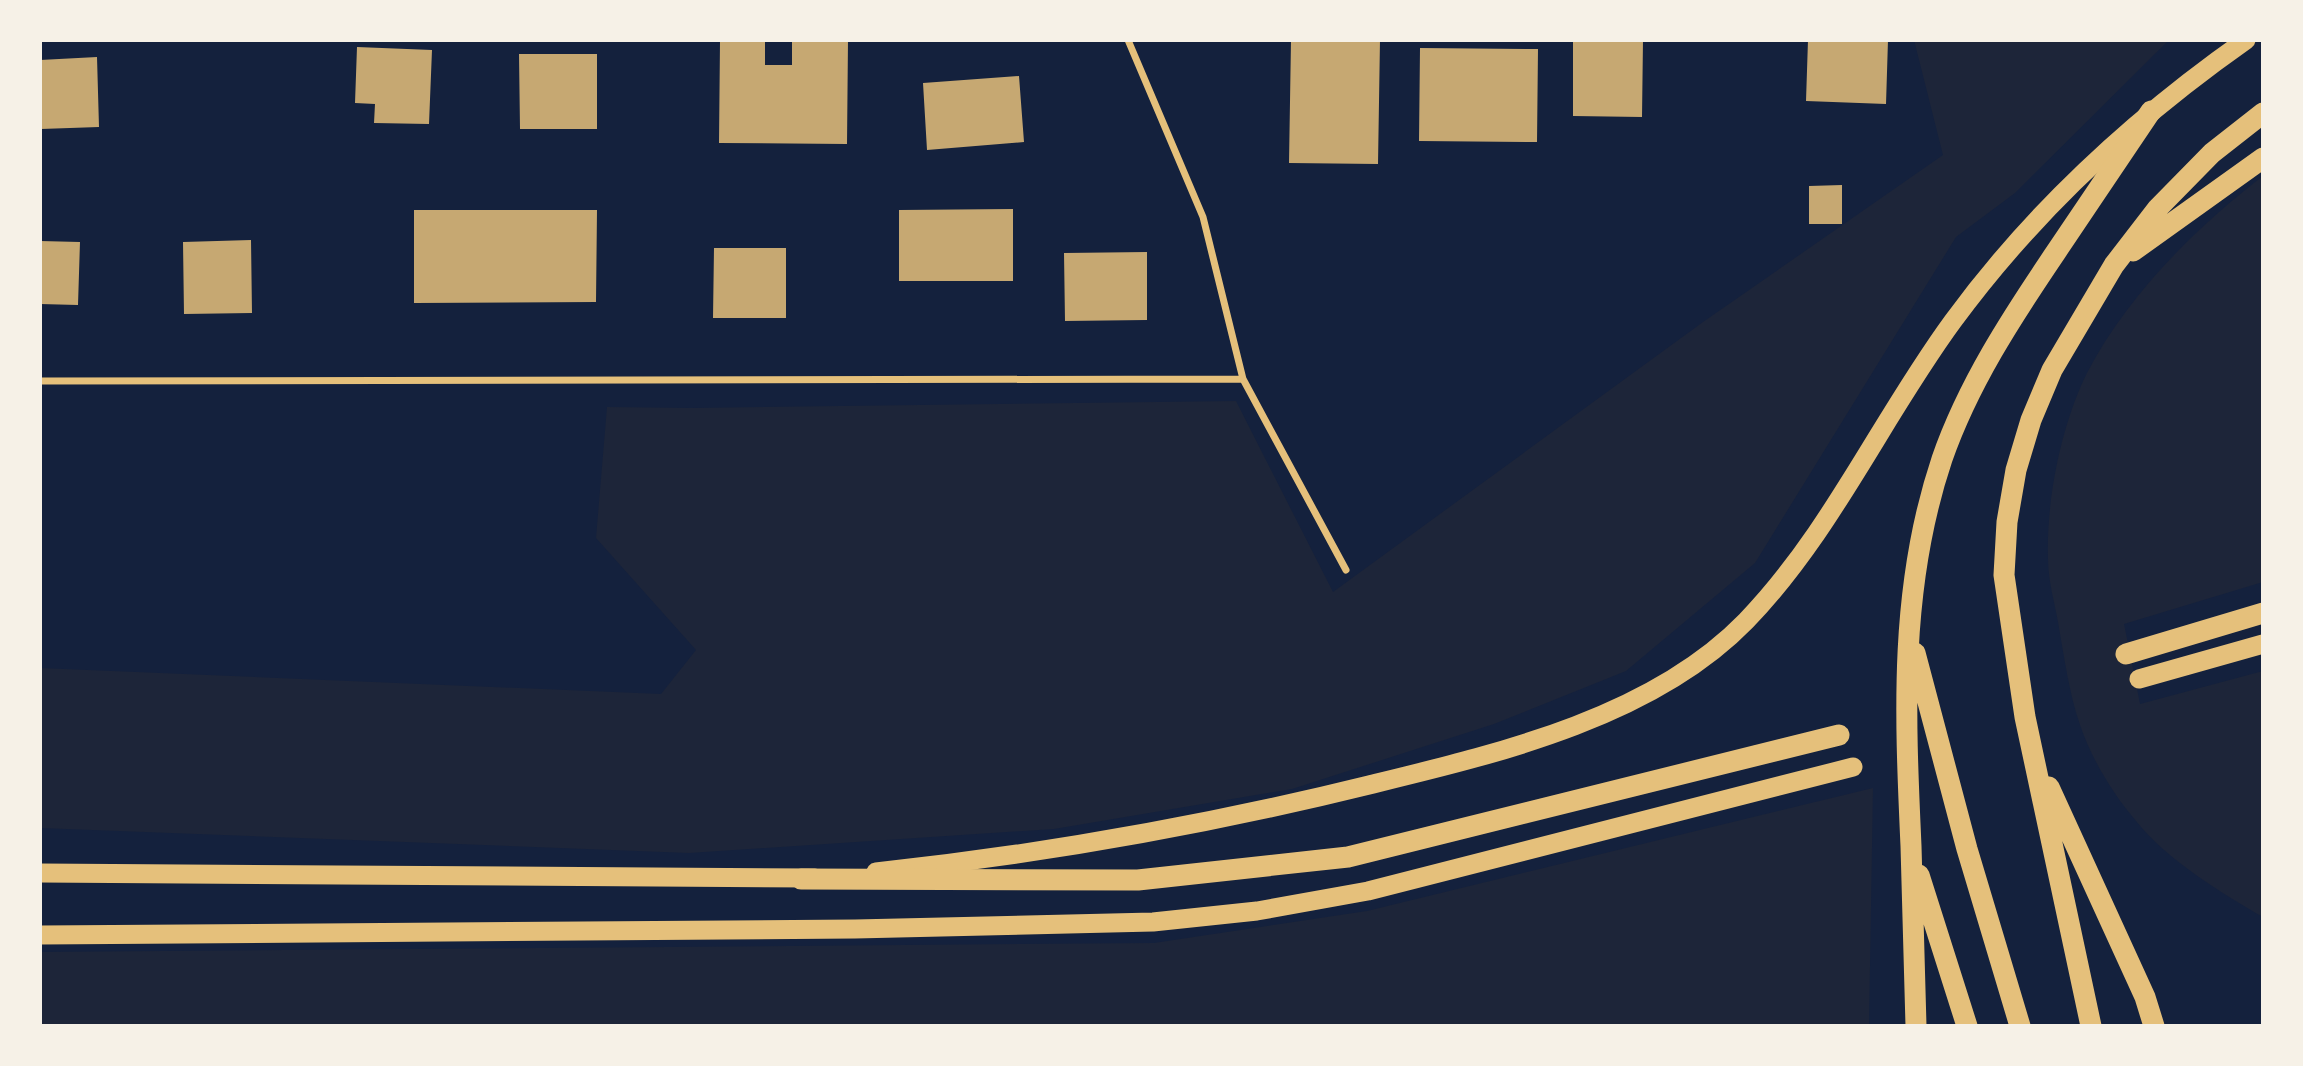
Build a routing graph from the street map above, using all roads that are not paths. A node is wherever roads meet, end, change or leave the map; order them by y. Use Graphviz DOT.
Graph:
graph roads {
  1 [pos="1128,40"];
  2 [pos="2246,40"];
  3 [pos="2151,111"];
  4 [pos="2263,113"];
  5 [pos="2263,158"];
  6 [pos="2114,265"];
  7 [pos="1243,379"];
  8 [pos="40,381"];
  9 [pos="1346,570"];
  10 [pos="2263,613"];
  11 [pos="1908,627"];
  12 [pos="2263,645"];
  13 [pos="2126,654"];
  14 [pos="2139,679"];
  15 [pos="1839,735"];
  16 [pos="2032,750"];
  17 [pos="1853,766"];
  18 [pos="1911,849"];
  19 [pos="40,873"];
  20 [pos="801,879"];
  21 [pos="40,935"];
  22 [pos="1916,1026"];
  23 [pos="1967,1026"];
  24 [pos="2021,1026"];
  25 [pos="2091,1026"];
  26 [pos="2154,1026"];
  1 -- 7 [label="street"];
  2 -- 3 [label="highway"];
  3 -- 11 [label="highway"];
  3 -- 20 [label="highway"];
  4 -- 6 [label="highway"];
  5 -- 6 [label="highway"];
  6 -- 16 [label="highway"];
  7 -- 8 [label="street"];
  7 -- 9 [label="street"];
  10 -- 13 [label="highway"];
  11 -- 18 [label="highway"];
  11 -- 24 [label="highway"];
  12 -- 14 [label="highway"];
  15 -- 20 [label="highway"];
  16 -- 25 [label="highway"];
  16 -- 26 [label="highway"];
  17 -- 21 [label="highway"];
  18 -- 22 [label="highway"];
  18 -- 23 [label="highway"];
  19 -- 20 [label="highway"];
}
